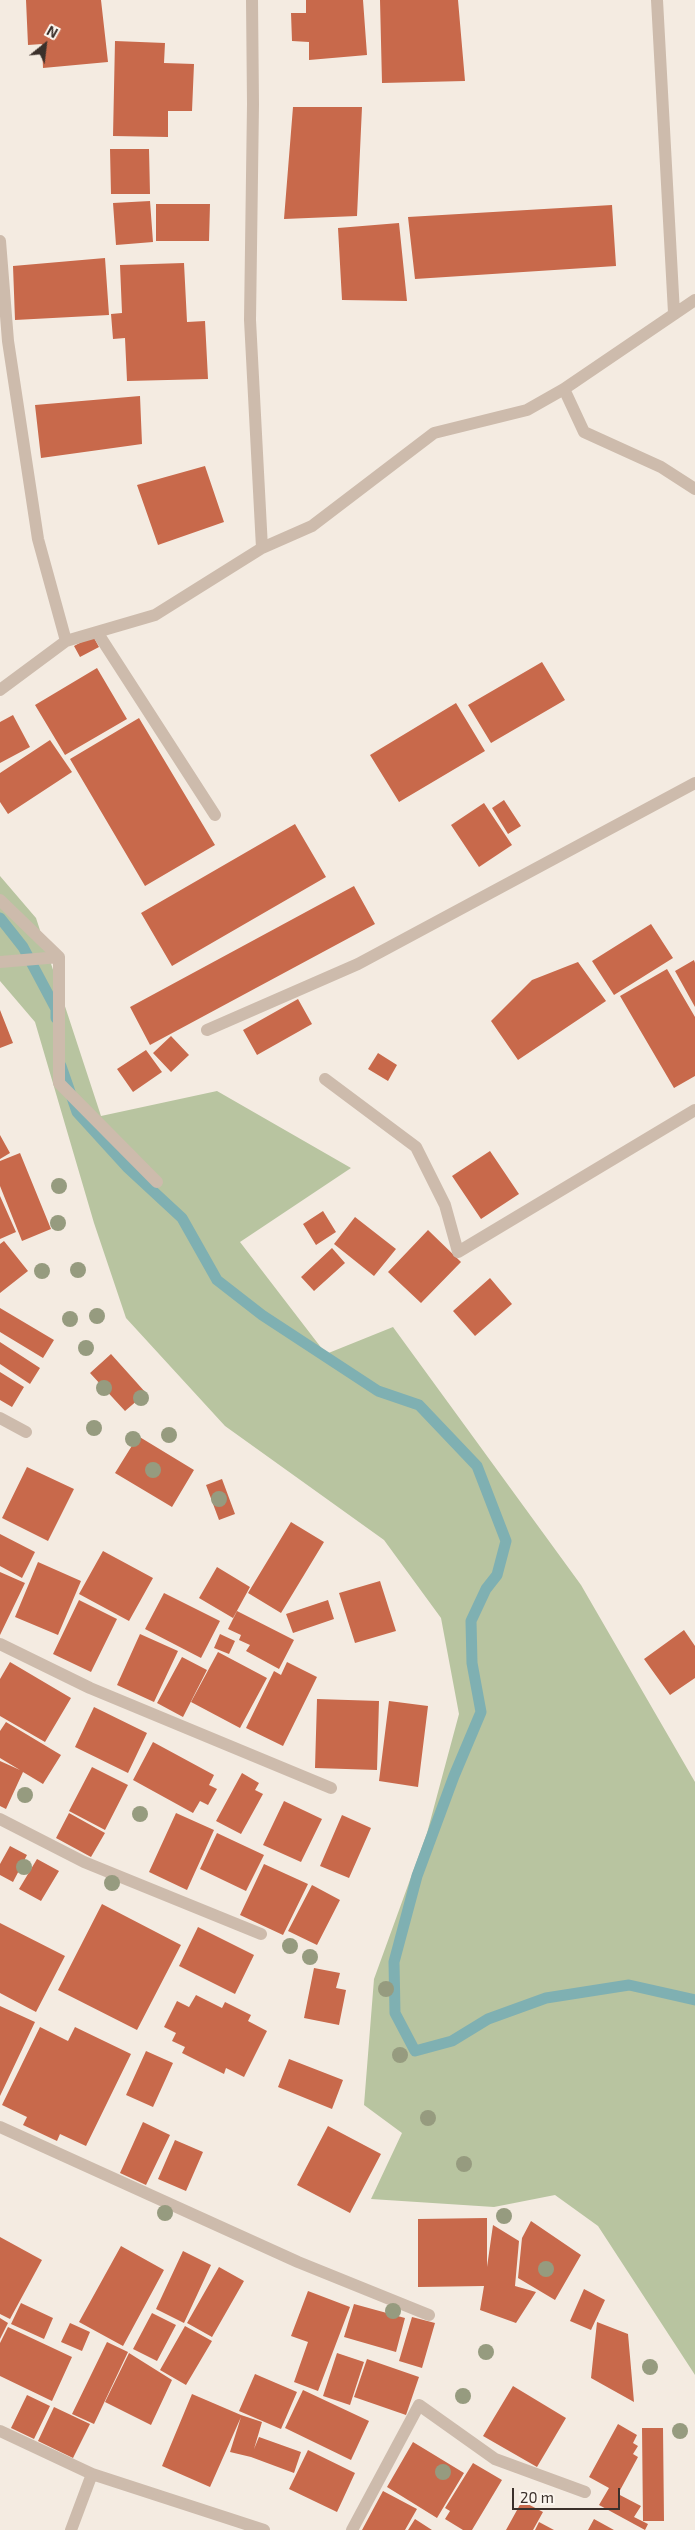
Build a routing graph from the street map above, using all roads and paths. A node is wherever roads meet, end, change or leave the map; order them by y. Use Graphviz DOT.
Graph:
graph roads {
  1 [pos="252,0"];
  2 [pos="657,0"];
  3 [pos="0,241"];
  4 [pos="695,300"];
  5 [pos="674,313"];
  6 [pos="564,389"];
  7 [pos="695,489"];
  8 [pos="262,548"];
  9 [pos="97,632"];
  10 [pos="66,641"];
  11 [pos="0,690"];
  12 [pos="695,783"];
  13 [pos="215,815"];
  14 [pos="0,900"];
  15 [pos="59,956"];
  16 [pos="0,962"];
  17 [pos="207,1030"];
  18 [pos="325,1079"];
  19 [pos="695,1110"];
  20 [pos="157,1182"];
  21 [pos="0,1418"];
  22 [pos="26,1432"];
  23 [pos="0,1644"];
  24 [pos="331,1788"];
  25 [pos="0,1819"];
  26 [pos="262,1934"];
  27 [pos="0,2128"];
  28 [pos="429,2316"];
  29 [pos="0,2431"];
  30 [pos="92,2474"];
  31 [pos="585,2492"];
  32 [pos="71,2530"];
  33 [pos="264,2530"];
  34 [pos="352,2530"];
  1 -- 8 [label="street"];
  2 -- 5 [label="street"];
  3 -- 10 [label="street"];
  4 -- 5 [label="street"];
  5 -- 6 [label="street"];
  6 -- 7 [label="street"];
  6 -- 8 [label="street"];
  8 -- 9 [label="street"];
  9 -- 10 [label="street"];
  9 -- 13 [label="street"];
  10 -- 11 [label="street"];
  12 -- 17 [label="street"];
  14 -- 15 [label="street"];
  15 -- 16 [label="street"];
  15 -- 20 [label="street"];
  18 -- 19 [label="street"];
  21 -- 22 [label="street"];
  23 -- 24 [label="street"];
  25 -- 26 [label="street"];
  27 -- 28 [label="street"];
  29 -- 30 [label="street"];
  30 -- 32 [label="street"];
  30 -- 33 [label="street"];
  31 -- 34 [label="street"];
}
